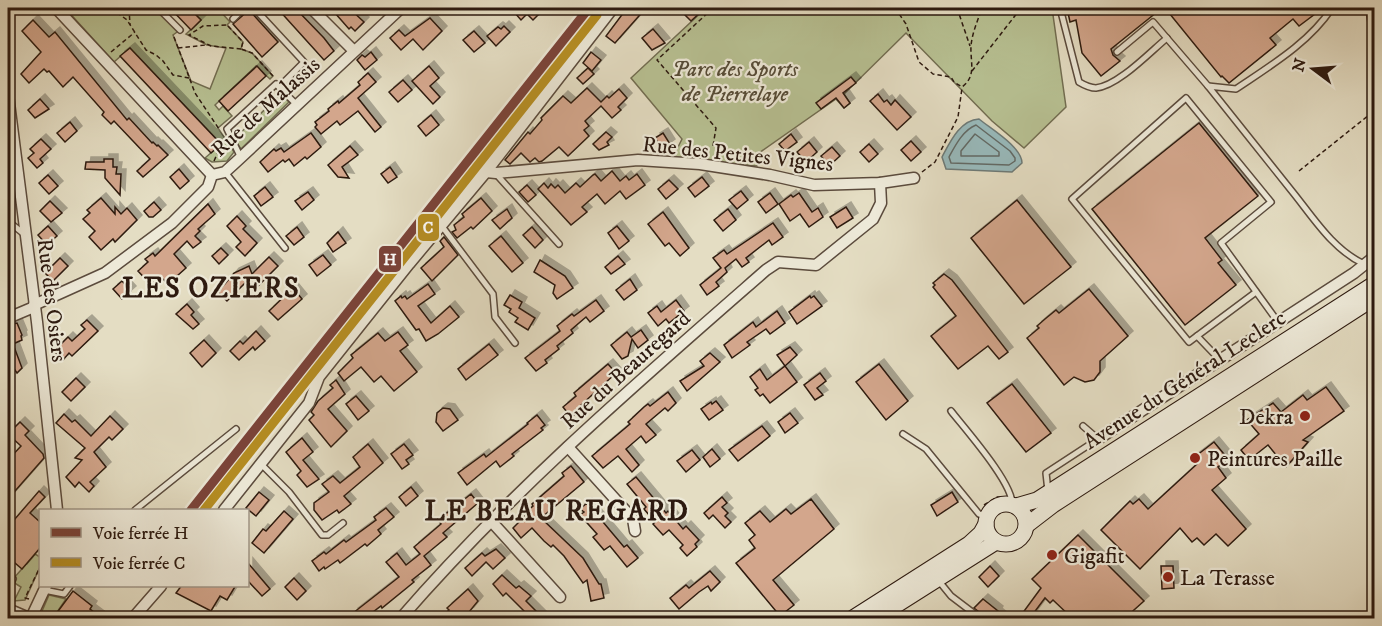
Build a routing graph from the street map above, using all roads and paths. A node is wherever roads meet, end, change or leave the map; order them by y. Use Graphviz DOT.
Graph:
graph roads {
  1 [pos="56,8"];
  2 [pos="111,8"];
  3 [pos="129,8"];
  4 [pos="158,8"];
  5 [pos="244,8"];
  6 [pos="254,8"];
  7 [pos="311,8"];
  8 [pos="401,8"];
  9 [pos="613,8"];
  10 [pos="712,8"];
  11 [pos="895,8"];
  12 [pos="903,8"];
  13 [pos="957,8"];
  14 [pos="982,8"];
  15 [pos="1021,8"];
  16 [pos="1060,8"];
  17 [pos="1332,8"];
  18 [pos="1369,8"];
  19 [pos="232,19"];
  20 [pos="130,25"];
  21 [pos="227,25"];
  22 [pos="180,30"];
  23 [pos="135,32"];
  24 [pos="1167,38"];
  25 [pos="1374,44"];
  26 [pos="207,45"];
  27 [pos="970,47"];
  28 [pos="178,48"];
  29 [pos="241,49"];
  30 [pos="354,51"];
  31 [pos="1118,51"];
  32 [pos="104,58"];
  33 [pos="972,72"];
  34 [pos="273,76"];
  35 [pos="190,78"];
  36 [pos="1208,86"];
  37 [pos="279,87"];
  38 [pos="962,87"];
  39 [pos="8,95"];
  40 [pos="297,105"];
  41 [pos="1374,111"];
  42 [pos="223,135"];
  43 [pos="229,145"];
  44 [pos="713,146"];
  45 [pos="241,158"];
  46 [pos="213,162"];
  47 [pos="1299,171"];
  48 [pos="225,172"];
  49 [pos="491,173"];
  50 [pos="212,176"];
  51 [pos="914,178"];
  52 [pos="880,183"];
  53 [pos="8,221"];
  54 [pos="441,225"];
  55 [pos="24,234"];
  56 [pos="559,244"];
  57 [pos="285,248"];
  58 [pos="1374,257"];
  59 [pos="1364,264"];
  60 [pos="1374,284"];
  61 [pos="1256,292"];
  62 [pos="1374,298"];
  63 [pos="34,306"];
  64 [pos="8,318"];
  65 [pos="1278,322"];
  66 [pos="1197,336"];
  67 [pos="515,342"];
  68 [pos="1220,360"];
  69 [pos="951,411"];
  70 [pos="1083,426"];
  71 [pos="236,429"];
  72 [pos="903,434"];
  73 [pos="1098,438"];
  74 [pos="568,447"];
  75 [pos="261,464"];
  76 [pos="1049,493"];
  77 [pos="1013,505"];
  78 [pos="57,509"];
  79 [pos="136,509"];
  80 [pos="225,509"];
  81 [pos="987,520"];
  82 [pos="491,521"];
  83 [pos="344,523"];
  84 [pos="1026,525"];
  85 [pos="635,531"];
  86 [pos="996,542"];
  87 [pos="39,569"];
  88 [pos="13,579"];
  89 [pos="937,579"];
  90 [pos="69,587"];
  91 [pos="159,587"];
  92 [pos="8,588"];
  93 [pos="45,588"];
  94 [pos="560,597"];
  95 [pos="38,603"];
  96 [pos="8,609"];
  97 [pos="30,618"];
  98 [pos="133,618"];
  99 [pos="401,618"];
  100 [pos="853,618"];
  101 [pos="876,618"];
  102 [pos="980,618"];
  1 -- 32 [label="street"];
  2 -- 20 [label="path"];
  3 -- 20 [label="path"];
  4 -- 22 [label="lane"];
  5 -- 19 [label="lane"];
  6 -- 37 [label="lane"];
  7 -- 30 [label="street"];
  8 -- 30 [label="street, Rue de Malassis"];
  9 -- 49 [label="street"];
  10 -- 44 [label="path"];
  11 -- 12 [label="path"];
  11 -- 38 [label="path"];
  13 -- 27 [label="path"];
  14 -- 27 [label="path"];
  15 -- 33 [label="path"];
  16 -- 24 [label="lane"];
  17 -- 36 [label="lane"];
  18 -- 25 [label="lane"];
  19 -- 21 [label="path"];
  20 -- 23 [label="path"];
  21 -- 26 [label="path"];
  21 -- 29 [label="path"];
  22 -- 28 [label="path"];
  23 -- 32 [label="path"];
  23 -- 35 [label="path"];
  24 -- 31 [label="lane"];
  24 -- 36 [label="lane"];
  26 -- 28 [label="path"];
  26 -- 29 [label="path"];
  27 -- 33 [label="path"];
  28 -- 35 [label="path"];
  29 -- 34 [label="path"];
  30 -- 40 [label="street, Rue de Malassis"];
  32 -- 50 [label="street"];
  33 -- 38 [label="path"];
  35 -- 42 [label="path"];
  36 -- 59 [label="lane"];
  37 -- 40 [label="lane"];
  37 -- 45 [label="lane"];
  38 -- 51 [label="path"];
  39 -- 55 [label="street, Rue des Osiers"];
  40 -- 45 [label="street, Rue de Malassis"];
  41 -- 47 [label="path"];
  43 -- 46 [label="path"];
  45 -- 48 [label="street, Rue de Malassis"];
  48 -- 50 [label="street, Rue de Malassis"];
  48 -- 57 [label="lane"];
  49 -- 52 [label="street, Rue des Petites Vignes"];
  49 -- 54 [label="street"];
  49 -- 56 [label="lane"];
  50 -- 63 [label="street, Rue de Malassis"];
  51 -- 52 [label="street, Rue des Petites Vignes"];
  52 -- 74 [label="street, Rue du Beauregard"];
  53 -- 55 [label="lane"];
  54 -- 67 [label="lane"];
  54 -- 75 [label="street"];
  55 -- 63 [label="street, Rue des Osiers"];
  58 -- 59 [label="street"];
  59 -- 65 [label="street"];
  60 -- 76 [label="main road, Avenue du Général Leclerc"];
  61 -- 65 [label="lane"];
  61 -- 66 [label="lane"];
  61 -- 66 [label="lane"];
  62 -- 84 [label="main road, Avenue du Général Leclerc"];
  63 -- 64 [label="street, Rue de Malassis"];
  63 -- 78 [label="street, Rue des Osiers"];
  65 -- 68 [label="street"];
  66 -- 68 [label="lane"];
  68 -- 73 [label="street"];
  69 -- 77 [label="lane"];
  70 -- 73 [label="lane"];
  71 -- 79 [label="lane"];
  72 -- 81 [label="lane"];
  73 -- 76 [label="lane"];
  74 -- 82 [label="street, Rue du Beauregard"];
  74 -- 85 [label="street"];
  75 -- 80 [label="street"];
  75 -- 83 [label="lane"];
  76 -- 77 [label="main road, Avenue du Général Leclerc"];
  77 -- 81 [label="main road, Avenue du Général Leclerc"];
  77 -- 84 [label="main road"];
  81 -- 86 [label="main road"];
  81 -- 100 [label="main road, Avenue du Général Leclerc"];
  82 -- 94 [label="street"];
  82 -- 99 [label="street, Rue du Beauregard"];
  84 -- 86 [label="main road, Avenue du Général Leclerc"];
  86 -- 89 [label="main road, Avenue du Général Leclerc"];
  87 -- 95 [label="path"];
  88 -- 92 [label="lane"];
  89 -- 101 [label="main road, Avenue du Général Leclerc"];
  89 -- 102 [label="lane"];
  90 -- 93 [label="lane"];
  91 -- 98 [label="street"];
  93 -- 95 [label="street"];
  95 -- 97 [label="street"];
  96 -- 97 [label="street"];
}
